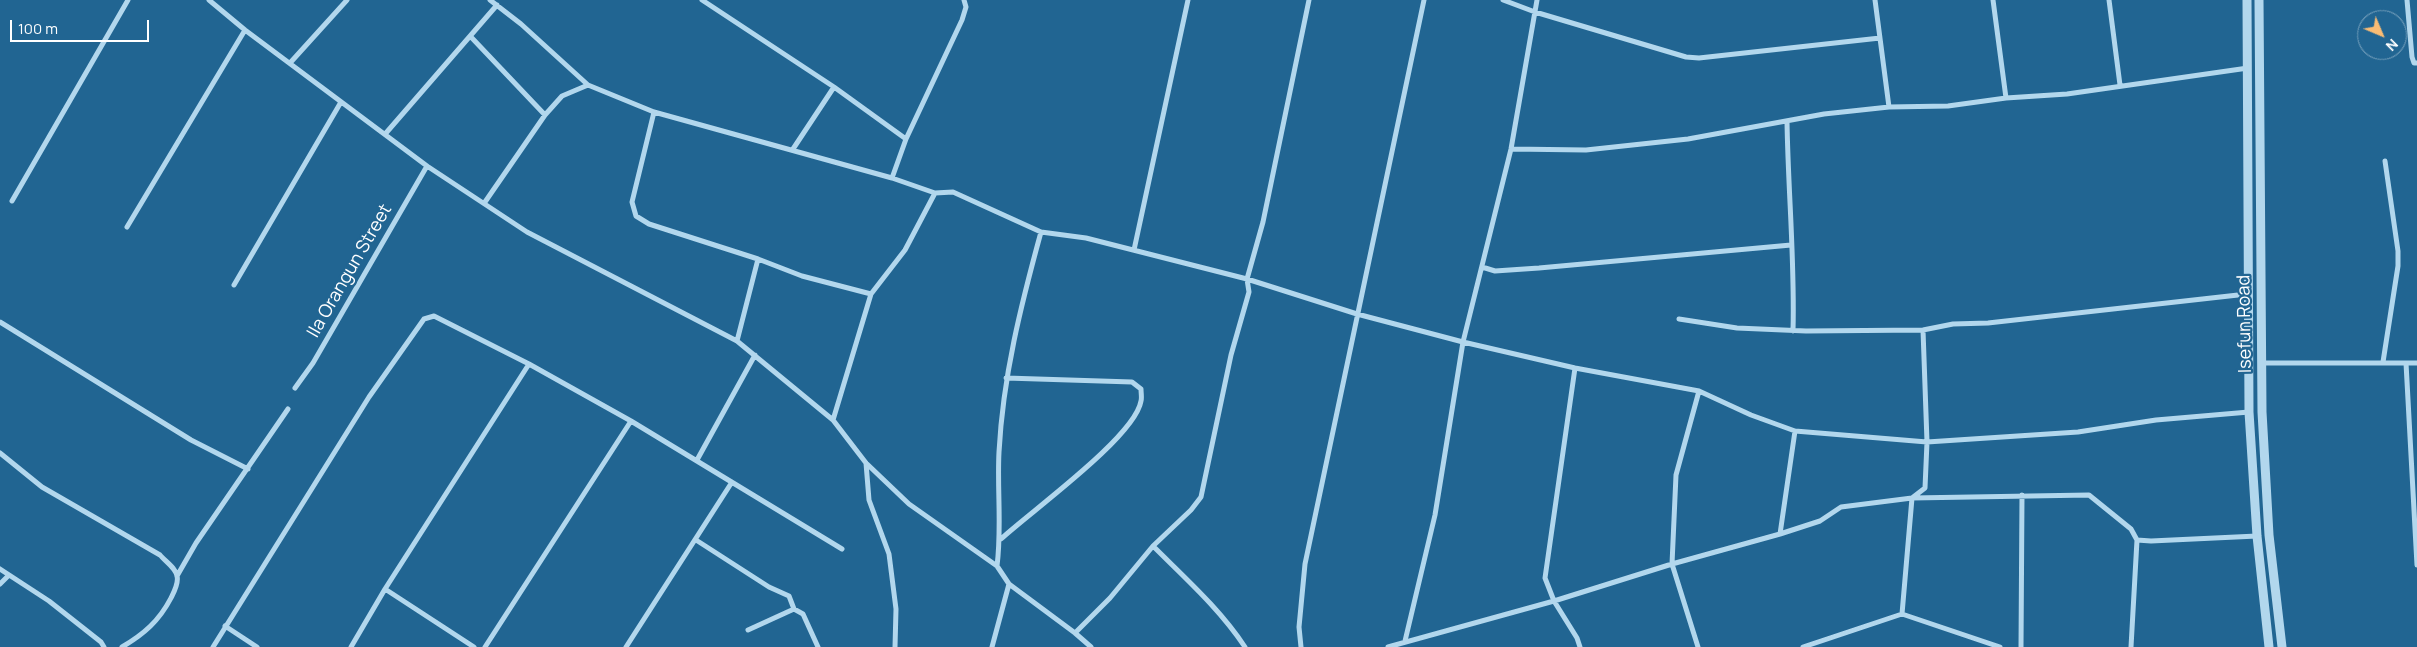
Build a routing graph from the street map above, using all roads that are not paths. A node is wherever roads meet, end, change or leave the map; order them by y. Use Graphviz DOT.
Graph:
graph roads {
  1 [pos="128,0"];
  2 [pos="209,0"];
  3 [pos="347,0"];
  4 [pos="490,0"];
  5 [pos="702,0"];
  6 [pos="964,0"];
  7 [pos="1188,0"];
  8 [pos="1309,0"];
  9 [pos="1424,0"];
  10 [pos="1503,0"];
  11 [pos="1536,0"];
  12 [pos="1875,0"];
  13 [pos="1992,0"];
  14 [pos="2108,0"];
  15 [pos="2247,0"];
  16 [pos="2259,0"];
  17 [pos="2407,0"];
  18 [pos="497,5"];
  19 [pos="1534,12"];
  20 [pos="245,30"];
  21 [pos="471,37"];
  22 [pos="1880,38"];
  23 [pos="290,63"];
  24 [pos="2417,63"];
  25 [pos="2248,68"];
  26 [pos="588,85"];
  27 [pos="2120,85"];
  28 [pos="834,86"];
  29 [pos="2006,98"];
  30 [pos="341,102"];
  31 [pos="1889,108"];
  32 [pos="654,112"];
  33 [pos="545,115"];
  34 [pos="1787,121"];
  35 [pos="386,133"];
  36 [pos="906,139"];
  37 [pos="1511,149"];
  38 [pos="794,150"];
  39 [pos="2385,161"];
  40 [pos="427,166"];
  41 [pos="892,178"];
  42 [pos="935,193"];
  43 [pos="12,201"];
  44 [pos="485,202"];
  45 [pos="127,227"];
  46 [pos="1041,232"];
  47 [pos="1791,245"];
  48 [pos="1134,250"];
  49 [pos="758,259"];
  50 [pos="1482,267"];
  51 [pos="1248,279"];
  52 [pos="234,285"];
  53 [pos="871,294"];
  54 [pos="2247,294"];
  55 [pos="1357,314"];
  56 [pos="1679,319"];
  57 [pos="0,322"];
  58 [pos="1923,330"];
  59 [pos="1793,331"];
  60 [pos="737,341"];
  61 [pos="1463,342"];
  62 [pos="755,356"];
  63 [pos="2383,362"];
  64 [pos="2406,363"];
  65 [pos="2417,363"];
  66 [pos="529,364"];
  67 [pos="2262,364"];
  68 [pos="1574,368"];
  69 [pos="1006,378"];
  70 [pos="296,388"];
  71 [pos="1699,391"];
  72 [pos="288,409"];
  73 [pos="2249,412"];
  74 [pos="833,420"];
  75 [pos="631,421"];
  76 [pos="1795,431"];
  77 [pos="1927,442"];
  78 [pos="0,453"];
  79 [pos="697,460"];
  80 [pos="866,463"];
  81 [pos="248,469"];
  82 [pos="732,482"];
  83 [pos="2022,496"];
  84 [pos="1912,498"];
  85 [pos="1780,534"];
  86 [pos="2257,536"];
  87 [pos="1001,539"];
  88 [pos="696,540"];
  89 [pos="2137,540"];
  90 [pos="1153,546"];
  91 [pos="842,549"];
  92 [pos="1672,564"];
  93 [pos="2417,565"];
  94 [pos="997,566"];
  95 [pos="0,569"];
  96 [pos="9,575"];
  97 [pos="177,576"];
  98 [pos="0,584"];
  99 [pos="1009,584"];
  100 [pos="385,589"];
  101 [pos="1554,601"];
  102 [pos="794,609"];
  103 [pos="1902,614"];
  104 [pos="225,626"];
  105 [pos="748,630"];
  106 [pos="1075,633"];
  107 [pos="1405,641"];
  108 [pos="104,647"];
  109 [pos="122,647"];
  110 [pos="214,647"];
  111 [pos="257,647"];
  112 [pos="351,647"];
  113 [pos="474,647"];
  114 [pos="485,647"];
  115 [pos="626,647"];
  116 [pos="818,647"];
  117 [pos="895,647"];
  118 [pos="992,647"];
  119 [pos="1091,647"];
  120 [pos="1245,647"];
  121 [pos="1301,647"];
  122 [pos="1388,647"];
  123 [pos="1580,647"];
  124 [pos="1698,647"];
  125 [pos="1803,647"];
  126 [pos="2000,647"];
  127 [pos="2021,647"];
  128 [pos="2131,647"];
  129 [pos="2269,647"];
  130 [pos="2282,647"];
  1 -- 43 [label="street"];
  2 -- 20 [label="street"];
  3 -- 23 [label="street"];
  4 -- 18 [label="street"];
  5 -- 28 [label="street"];
  6 -- 36 [label="street"];
  7 -- 48 [label="street"];
  8 -- 51 [label="street"];
  9 -- 55 [label="street"];
  10 -- 19 [label="street"];
  11 -- 19 [label="street"];
  12 -- 22 [label="street"];
  13 -- 29 [label="street"];
  14 -- 27 [label="street"];
  15 -- 25 [label="street, Isefun Road"];
  16 -- 67 [label="street, Isefun Road"];
  17 -- 24 [label="street"];
  18 -- 21 [label="street"];
  18 -- 26 [label="street"];
  19 -- 22 [label="street"];
  19 -- 37 [label="street"];
  20 -- 23 [label="street"];
  20 -- 45 [label="street"];
  21 -- 33 [label="street"];
  21 -- 35 [label="street"];
  22 -- 31 [label="street"];
  23 -- 30 [label="street"];
  25 -- 27 [label="street"];
  25 -- 54 [label="street, Isefun Road"];
  26 -- 32 [label="street"];
  26 -- 33 [label="street"];
  27 -- 29 [label="street"];
  28 -- 36 [label="street"];
  28 -- 38 [label="street"];
  29 -- 31 [label="street"];
  30 -- 35 [label="street"];
  30 -- 52 [label="street"];
  31 -- 34 [label="street"];
  32 -- 38 [label="street"];
  32 -- 49 [label="street"];
  33 -- 44 [label="street"];
  34 -- 37 [label="street"];
  34 -- 47 [label="street"];
  35 -- 40 [label="street"];
  36 -- 41 [label="street"];
  37 -- 50 [label="street"];
  38 -- 41 [label="street"];
  39 -- 63 [label="street"];
  40 -- 44 [label="street"];
  40 -- 70 [label="street, Ila Orangun Street"];
  41 -- 42 [label="street"];
  42 -- 46 [label="street"];
  42 -- 53 [label="street"];
  44 -- 60 [label="street"];
  46 -- 48 [label="street"];
  46 -- 69 [label="street"];
  47 -- 50 [label="street"];
  47 -- 59 [label="street"];
  48 -- 51 [label="street"];
  49 -- 53 [label="street"];
  49 -- 60 [label="street"];
  50 -- 61 [label="street"];
  51 -- 55 [label="street"];
  51 -- 90 [label="street"];
  53 -- 74 [label="street"];
  54 -- 58 [label="street"];
  54 -- 73 [label="street, Isefun Road"];
  55 -- 61 [label="street"];
  55 -- 121 [label="street"];
  56 -- 59 [label="street"];
  57 -- 81 [label="street"];
  58 -- 59 [label="street"];
  58 -- 77 [label="street"];
  60 -- 62 [label="street"];
  61 -- 68 [label="street"];
  61 -- 107 [label="street"];
  62 -- 74 [label="street"];
  62 -- 79 [label="street"];
  63 -- 64 [label="street"];
  63 -- 67 [label="street"];
  64 -- 65 [label="street"];
  64 -- 93 [label="street"];
  66 -- 75 [label="street"];
  66 -- 100 [label="street"];
  66 -- 104 [label="street"];
  67 -- 130 [label="street, Isefun Road"];
  68 -- 71 [label="street"];
  68 -- 101 [label="street"];
  69 -- 87 [label="street"];
  69 -- 87 [label="street"];
  71 -- 76 [label="street"];
  71 -- 92 [label="street"];
  72 -- 81 [label="street"];
  73 -- 77 [label="street"];
  73 -- 86 [label="street, Isefun Road"];
  74 -- 80 [label="street"];
  75 -- 79 [label="street"];
  75 -- 114 [label="street"];
  76 -- 77 [label="street"];
  76 -- 85 [label="street"];
  77 -- 84 [label="street"];
  78 -- 97 [label="street"];
  79 -- 82 [label="street"];
  80 -- 94 [label="street"];
  80 -- 117 [label="street"];
  81 -- 97 [label="street"];
  82 -- 88 [label="street"];
  82 -- 91 [label="street"];
  83 -- 84 [label="street"];
  83 -- 89 [label="street"];
  83 -- 127 [label="street"];
  84 -- 85 [label="street"];
  84 -- 103 [label="street"];
  85 -- 92 [label="street"];
  86 -- 89 [label="street"];
  86 -- 129 [label="street, Isefun Road"];
  87 -- 94 [label="street"];
  88 -- 102 [label="street"];
  88 -- 115 [label="street"];
  89 -- 128 [label="street"];
  90 -- 106 [label="street"];
  90 -- 120 [label="street"];
  92 -- 101 [label="street"];
  92 -- 124 [label="street"];
  94 -- 99 [label="street"];
  95 -- 96 [label="street"];
  96 -- 98 [label="street"];
  96 -- 108 [label="street"];
  97 -- 109 [label="street"];
  99 -- 106 [label="street"];
  99 -- 118 [label="street"];
  100 -- 112 [label="street"];
  100 -- 113 [label="street"];
  101 -- 107 [label="street"];
  101 -- 123 [label="street"];
  102 -- 105 [label="street"];
  102 -- 116 [label="street"];
  103 -- 125 [label="street"];
  103 -- 126 [label="street"];
  104 -- 110 [label="street"];
  104 -- 111 [label="street"];
  106 -- 119 [label="street"];
  107 -- 122 [label="street"];
}
